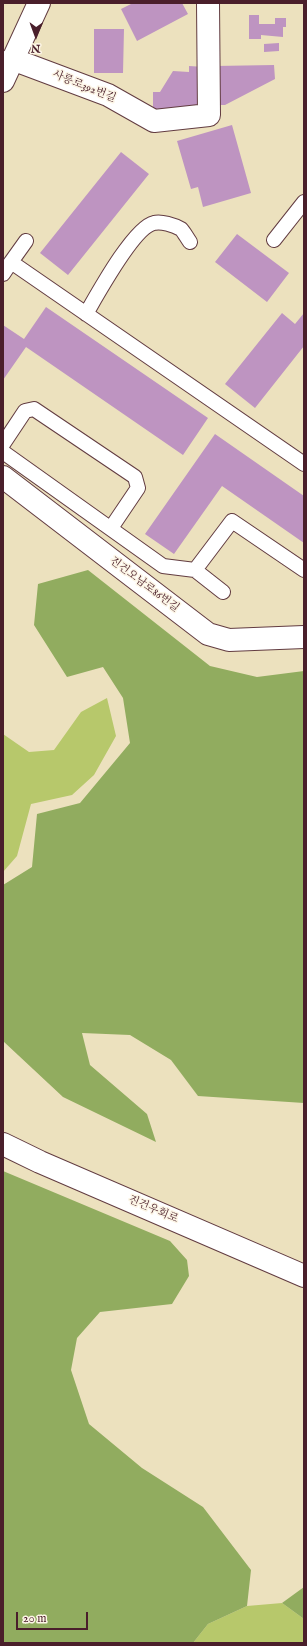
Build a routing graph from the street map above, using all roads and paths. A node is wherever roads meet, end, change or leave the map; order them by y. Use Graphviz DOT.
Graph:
graph roads {
  1 [pos="39,3"];
  2 [pos="208,3"];
  3 [pos="12,59"];
  4 [pos="3,81"];
  5 [pos="304,202"];
  6 [pos="274,240"];
  7 [pos="26,241"];
  8 [pos="190,242"];
  9 [pos="12,262"];
  10 [pos="3,274"];
  11 [pos="86,314"];
  12 [pos="3,444"];
  13 [pos="3,452"];
  14 [pos="304,464"];
  15 [pos="3,477"];
  16 [pos="111,528"];
  17 [pos="194,570"];
  18 [pos="304,570"];
  19 [pos="224,592"];
  20 [pos="304,637"];
  21 [pos="3,1144"];
  22 [pos="304,1276"];
  1 -- 3 [label="street"];
  2 -- 3 [label="street, 사릉로392번길"];
  3 -- 4 [label="street"];
  5 -- 6 [label="lane"];
  7 -- 9 [label="lane"];
  8 -- 11 [label="lane"];
  9 -- 10 [label="lane"];
  9 -- 11 [label="lane"];
  11 -- 14 [label="lane"];
  12 -- 16 [label="lane"];
  13 -- 16 [label="lane"];
  15 -- 20 [label="street, 진건오남로86번길"];
  16 -- 17 [label="lane"];
  17 -- 18 [label="lane"];
  17 -- 19 [label="lane"];
  21 -- 22 [label="street, 진건우회로"];
}
